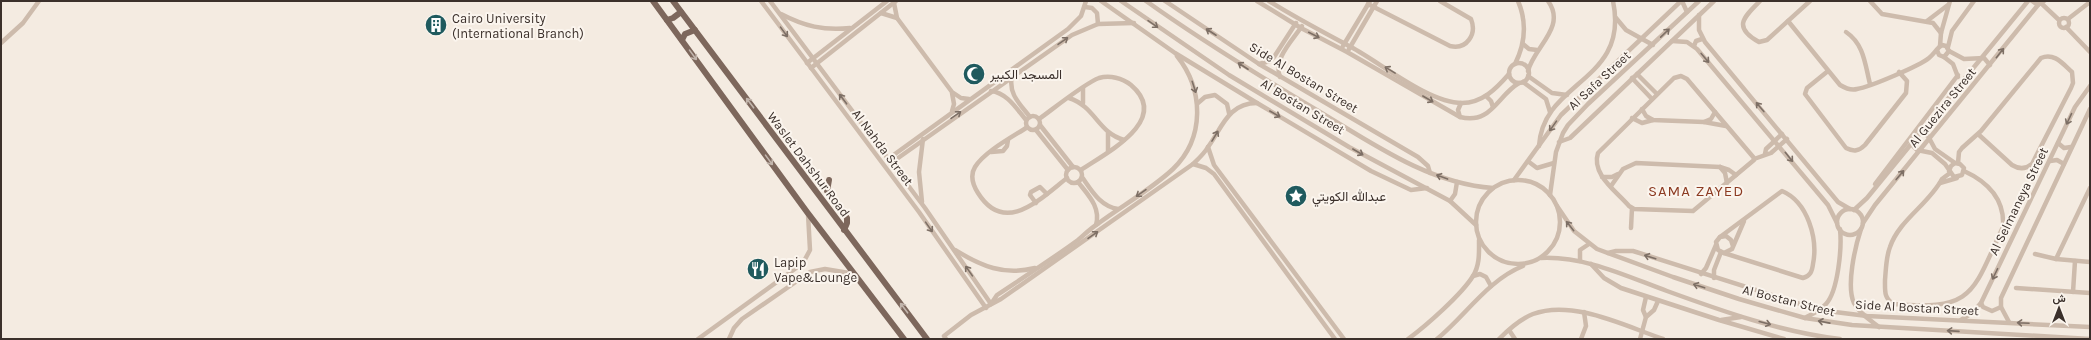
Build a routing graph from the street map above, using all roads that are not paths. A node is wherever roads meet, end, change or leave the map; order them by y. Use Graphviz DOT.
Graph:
graph roads {
  1 [pos="39,1"];
  2 [pos="653,1"];
  3 [pos="673,1"];
  4 [pos="761,1"];
  5 [pos="770,1"];
  6 [pos="1086,1"];
  7 [pos="1101,1"];
  8 [pos="1121,1"];
  9 [pos="1146,1"];
  10 [pos="1165,1"];
  11 [pos="1257,1"];
  12 [pos="1269,1"];
  13 [pos="1377,1"];
  14 [pos="1440,1"];
  15 [pos="1518,1"];
  16 [pos="1548,1"];
  17 [pos="1681,1"];
  18 [pos="1699,1"];
  19 [pos="1714,1"];
  20 [pos="1760,1"];
  21 [pos="1810,1"];
  22 [pos="1870,1"];
  23 [pos="2028,1"];
  24 [pos="2032,1"];
  25 [pos="886,2"];
  26 [pos="895,2"];
  27 [pos="1369,2"];
  28 [pos="1950,2"];
  29 [pos="1973,2"];
  30 [pos="2090,2"];
  31 [pos="1613,3"];
  32 [pos="1804,3"];
  33 [pos="2041,3"];
  34 [pos="1374,6"];
  35 [pos="1084,7"];
  36 [pos="888,8"];
  37 [pos="681,12"];
  38 [pos="779,12"];
  39 [pos="1687,12"];
  40 [pos="881,13"];
  41 [pos="1699,15"];
  42 [pos="1615,16"];
  43 [pos="897,18"];
  44 [pos="667,20"];
  45 [pos="1298,20"];
  46 [pos="2059,20"];
  47 [pos="2068,20"];
  48 [pos="1788,21"];
  49 [pos="1927,21"];
  50 [pos="1134,23"];
  51 [pos="1304,23"];
  52 [pos="1098,24"];
  53 [pos="1295,25"];
  54 [pos="852,27"];
  55 [pos="2066,27"];
  56 [pos="1301,28"];
  57 [pos="695,30"];
  58 [pos="1846,32"];
  59 [pos="1941,33"];
  60 [pos="1643,38"];
  61 [pos="1702,39"];
  62 [pos="682,40"];
  63 [pos="1672,41"];
  64 [pos="1,43"];
  65 [pos="1344,44"];
  66 [pos="1523,44"];
  67 [pos="1653,45"];
  68 [pos="1694,46"];
  69 [pos="1350,47"];
  70 [pos="1939,48"];
  71 [pos="1341,49"];
  72 [pos="1949,49"];
  73 [pos="1537,50"];
  74 [pos="1347,52"];
  75 [pos="2090,52"];
  76 [pos="1175,53"];
  77 [pos="1944,57"];
  78 [pos="812,58"];
  79 [pos="1981,58"];
  80 [pos="807,63"];
  81 [pos="816,63"];
  82 [pos="1259,64"];
  83 [pos="1515,64"];
  84 [pos="1990,65"];
  85 [pos="811,68"];
  86 [pos="1020,68"];
  87 [pos="1595,69"];
  88 [pos="1828,71"];
  89 [pos="1899,72"];
  90 [pos="1528,73"];
  91 [pos="1509,74"];
  92 [pos="1637,74"];
  93 [pos="1229,75"];
  94 [pos="1602,75"];
  95 [pos="1958,75"];
  96 [pos="1012,76"];
  97 [pos="1280,77"];
  98 [pos="1632,78"];
  99 [pos="1521,82"];
  100 [pos="1224,83"];
  101 [pos="1870,84"];
  102 [pos="2090,86"];
  103 [pos="1083,88"];
  104 [pos="1956,88"];
  105 [pos="991,91"];
  106 [pos="952,92"];
  107 [pos="1657,94"];
  108 [pos="1567,95"];
  109 [pos="1486,96"];
  110 [pos="1966,96"];
  111 [pos="1069,98"];
  112 [pos="969,99"];
  113 [pos="1652,99"];
  114 [pos="1083,103"];
  115 [pos="1198,103"];
  116 [pos="1461,103"];
  117 [pos="1256,104"];
  118 [pos="1493,107"];
  119 [pos="1642,109"];
  120 [pos="2090,110"];
  121 [pos="951,112"];
  122 [pos="1550,112"];
  123 [pos="1715,112"];
  124 [pos="1229,113"];
  125 [pos="1460,117"];
  126 [pos="1028,118"];
  127 [pos="1632,118"];
  128 [pos="1039,119"];
  129 [pos="1653,120"];
  130 [pos="1704,122"];
  131 [pos="940,124"];
  132 [pos="1040,125"];
  133 [pos="1726,126"];
  134 [pos="1026,128"];
  135 [pos="1036,130"];
  136 [pos="1921,132"];
  137 [pos="1108,133"];
  138 [pos="1782,134"];
  139 [pos="1978,134"];
  140 [pos="923,139"];
  141 [pos="1930,139"];
  142 [pos="1124,140"];
  143 [pos="1775,140"];
  144 [pos="1787,140"];
  145 [pos="1559,142"];
  146 [pos="2058,143"];
  147 [pos="1911,144"];
  148 [pos="1780,146"];
  149 [pos="1208,147"];
  150 [pos="1539,147"];
  151 [pos="2071,148"];
  152 [pos="1108,151"];
  153 [pos="1921,151"];
  154 [pos="1765,154"];
  155 [pos="1754,159"];
  156 [pos="889,161"];
  157 [pos="2050,161"];
  158 [pos="1529,162"];
  159 [pos="1554,163"];
  160 [pos="1956,163"];
  161 [pos="1192,164"];
  162 [pos="2064,164"];
  163 [pos="1214,165"];
  164 [pos="1073,167"];
  165 [pos="1720,167"];
  166 [pos="1206,168"];
  167 [pos="1068,170"];
  168 [pos="1081,170"];
  169 [pos="1964,171"];
  170 [pos="1950,172"];
  171 [pos="1430,173"];
  172 [pos="1618,174"];
  173 [pos="1736,175"];
  174 [pos="1082,177"];
  175 [pos="1602,177"];
  176 [pos="1067,178"];
  177 [pos="1958,178"];
  178 [pos="828,180"];
  179 [pos="1514,180"];
  180 [pos="1158,181"];
  181 [pos="1078,182"];
  182 [pos="1457,182"];
  183 [pos="1727,183"];
  184 [pos="1940,183"];
  185 [pos="1876,185"];
  186 [pos="1162,186"];
  187 [pos="1611,186"];
  188 [pos="1427,188"];
  189 [pos="1493,188"];
  190 [pos="2090,188"];
  191 [pos="1886,193"];
  192 [pos="1047,194"];
  193 [pos="1550,195"];
  194 [pos="1867,198"];
  195 [pos="1450,201"];
  196 [pos="1036,202"];
  197 [pos="1875,205"];
  198 [pos="924,206"];
  199 [pos="1557,206"];
  200 [pos="1632,208"];
  201 [pos="1118,209"];
  202 [pos="1852,209"];
  203 [pos="808,212"];
  204 [pos="919,212"];
  205 [pos="1745,220"];
  206 [pos="1837,223"];
  207 [pos="1863,223"];
  208 [pos="1096,225"];
  209 [pos="1476,225"];
  210 [pos="1631,228"];
  211 [pos="1840,229"];
  212 [pos="1861,229"];
  213 [pos="844,230"];
  214 [pos="1720,237"];
  215 [pos="1478,238"];
  216 [pos="1079,242"];
  217 [pos="1589,244"];
  218 [pos="1716,245"];
  219 [pos="1733,246"];
  220 [pos="954,249"];
  221 [pos="1722,253"];
  222 [pos="1608,254"];
  223 [pos="2035,254"];
  224 [pos="1540,258"];
  225 [pos="2056,259"];
  226 [pos="1580,261"];
  227 [pos="2076,261"];
  228 [pos="1533,262"];
  229 [pos="2090,262"];
  230 [pos="1288,263"];
  231 [pos="1591,264"];
  232 [pos="1038,267"];
  233 [pos="1282,267"];
  234 [pos="1701,274"];
  235 [pos="856,275"];
  236 [pos="1473,276"];
  237 [pos="1714,278"];
  238 [pos="1491,286"];
  239 [pos="2016,288"];
  240 [pos="2073,292"];
  241 [pos="2090,293"];
  242 [pos="1646,297"];
  243 [pos="1658,301"];
  244 [pos="1981,303"];
  245 [pos="991,304"];
  246 [pos="2001,307"];
  247 [pos="986,308"];
  248 [pos="1819,310"];
  249 [pos="1584,312"];
  250 [pos="1326,315"];
  251 [pos="1744,316"];
  252 [pos="1867,316"];
  253 [pos="1646,317"];
  254 [pos="1805,318"];
  255 [pos="1320,320"];
  256 [pos="1720,320"];
  257 [pos="1961,320"];
  258 [pos="2008,322"];
  259 [pos="1879,327"];
  260 [pos="2090,327"];
  261 [pos="1509,330"];
  262 [pos="1641,331"];
  263 [pos="2050,338"];
  264 [pos="2070,338"];
  265 [pos="698,339"];
  266 [pos="730,339"];
  267 [pos="904,339"];
  268 [pos="927,339"];
  269 [pos="946,339"];
  270 [pos="1335,339"];
  271 [pos="1344,339"];
  272 [pos="1408,339"];
  273 [pos="1437,339"];
  274 [pos="1499,339"];
  275 [pos="1515,339"];
  276 [pos="1581,339"];
  277 [pos="1640,339"];
  278 [pos="1663,339"];
  279 [pos="1784,339"];
  280 [pos="1840,339"];
  281 [pos="2090,339"];
  1 -- 64 [label="street"];
  2 -- 44 [label="main road"];
  3 -- 37 [label="main road, Waslet Dahshur Road"];
  4 -- 80 [label="street, Al Nahda Street, one-way"];
  5 -- 38 [label="street, Al Nahda Street"];
  6 -- 35 [label="street"];
  7 -- 50 [label="street"];
  8 -- 93 [label="street, Al Bostan Street, one-way"];
  171 -- 9 [label="street, Al Bostan Street, one-way"];
  82 -- 10 [label="street, Side Al Bostan Street, one-way"];
  11 -- 53 [label="street"];
  12 -- 45 [label="street"];
  13 -- 34 [label="street"];
  14 -- 34 [label="street"];
  15 -- 66 [label="street"];
  16 -- 73 [label="street"];
  17 -- 39 [label="street"];
  17 -- 60 [label="street, Al Safa Street"];
  18 -- 39 [label="street, Al Safa Street"];
  19 -- 41 [label="street"];
  20 -- 48 [label="street"];
  21 -- 32 [label="street"];
  22 -- 49 [label="street"];
  23 -- 79 [label="street, Al Guezira Street"];
  24 -- 33 [label="street"];
  25 -- 36 [label="street"];
  25 -- 54 [label="street"];
  26 -- 36 [label="street"];
  26 -- 43 [label="street"];
  27 -- 34 [label="street"];
  27 -- 65 [label="street"];
  28 -- 49 [label="street"];
  28 -- 59 [label="street"];
  29 -- 72 [label="street"];
  30 -- 47 [label="street"];
  31 -- 42 [label="street"];
  32 -- 48 [label="street"];
  33 -- 46 [label="street"];
  84 -- 33 [label="street, Al Guezira Street, one-way"];
  34 -- 69 [label="street"];
  35 -- 52 [label="street"];
  35 -- 86 [label="street"];
  36 -- 40 [label="street"];
  37 -- 44 [label="main road"];
  37 -- 57 [label="main road, Waslet Dahshur Road"];
  38 -- 54 [label="street"];
  38 -- 78 [label="street, Al Nahda Street"];
  67 -- 39 [label="street, Al Safa Street, one-way"];
  40 -- 43 [label="street"];
  40 -- 81 [label="street"];
  41 -- 61 [label="street"];
  41 -- 63 [label="street"];
  42 -- 60 [label="street"];
  42 -- 87 [label="street"];
  43 -- 106 [label="street"];
  44 -- 62 [label="main road"];
  45 -- 51 [label="street"];
  45 -- 53 [label="street"];
  46 -- 47 [label="street"];
  46 -- 55 [label="street"];
  47 -- 55 [label="street"];
  48 -- 88 [label="street"];
  49 -- 59 [label="street"];
  50 -- 52 [label="street"];
  50 -- 76 [label="street"];
  51 -- 56 [label="street"];
  51 -- 65 [label="street"];
  86 -- 52 [label="street, one-way"];
  53 -- 56 [label="street"];
  53 -- 82 [label="street"];
  54 -- 78 [label="street"];
  55 -- 75 [label="street"];
  56 -- 71 [label="street, one-way"];
  56 -- 97 [label="street"];
  57 -- 62 [label="main road"];
  213 -- 57 [label="main road, Waslet Dahshur Road, one-way"];
  58 -- 101 [label="street"];
  59 -- 70 [label="street"];
  60 -- 67 [label="street"];
  60 -- 94 [label="street, Al Safa Street"];
  61 -- 68 [label="street"];
  138 -- 61 [label="street, one-way"];
  62 -- 203 [label="main road, one-way"];
  63 -- 68 [label="street"];
  63 -- 92 [label="street"];
  65 -- 69 [label="street"];
  65 -- 71 [label="street"];
  66 -- 73 [label="street"];
  66 -- 83 [label="street"];
  67 -- 145 [label="street, Al Safa Street"];
  68 -- 143 [label="street, one-way"];
  69 -- 74 [label="street"];
  116 -- 69 [label="street, one-way"];
  70 -- 72 [label="street"];
  70 -- 77 [label="street"];
  70 -- 89 [label="street"];
  71 -- 74 [label="street"];
  72 -- 77 [label="street"];
  72 -- 79 [label="street"];
  73 -- 90 [label="street"];
  74 -- 125 [label="street, one-way"];
  76 -- 100 [label="street"];
  76 -- 115 [label="street, one-way"];
  77 -- 95 [label="street"];
  78 -- 80 [label="street"];
  78 -- 81 [label="street, Al Nahda Street"];
  79 -- 84 [label="street"];
  79 -- 104 [label="street, Al Guezira Street"];
  80 -- 85 [label="street, Al Nahda Street"];
  81 -- 85 [label="street"];
  156 -- 81 [label="street, Al Nahda Street, one-way"];
  82 -- 97 [label="street, Side Al Bostan Street"];
  83 -- 90 [label="street"];
  83 -- 91 [label="street"];
  84 -- 110 [label="street, Al Guezira Street"];
  85 -- 204 [label="street, Al Nahda Street"];
  86 -- 96 [label="street"];
  86 -- 112 [label="street"];
  87 -- 94 [label="street"];
  87 -- 108 [label="street"];
  88 -- 89 [label="street"];
  88 -- 101 [label="street"];
  89 -- 101 [label="street"];
  90 -- 99 [label="street"];
  90 -- 108 [label="street"];
  91 -- 99 [label="street"];
  91 -- 109 [label="street"];
  92 -- 98 [label="street"];
  92 -- 107 [label="street"];
  93 -- 100 [label="street"];
  93 -- 188 [label="street, Al Bostan Street, one-way"];
  94 -- 150 [label="street, Al Safa Street, one-way"];
  95 -- 104 [label="street"];
  95 -- 185 [label="street"];
  96 -- 105 [label="street"];
  96 -- 126 [label="street"];
  97 -- 171 [label="street, Side Al Bostan Street"];
  98 -- 113 [label="street"];
  98 -- 145 [label="street"];
  99 -- 118 [label="street"];
  99 -- 122 [label="street"];
  100 -- 117 [label="street"];
  102 -- 146 [label="street, Al Selmaneya Street, one-way"];
  103 -- 111 [label="street"];
  103 -- 114 [label="street"];
  103 -- 142 [label="street"];
  104 -- 110 [label="street"];
  104 -- 136 [label="street, Al Guezira Street"];
  105 -- 126 [label="street"];
  131 -- 105 [label="street, one-way"];
  106 -- 112 [label="street"];
  106 -- 121 [label="street"];
  107 -- 113 [label="street"];
  107 -- 123 [label="street"];
  108 -- 122 [label="street"];
  109 -- 116 [label="street"];
  109 -- 118 [label="street"];
  110 -- 141 [label="street, Al Guezira Street"];
  111 -- 114 [label="street"];
  111 -- 128 [label="street"];
  112 -- 121 [label="street"];
  113 -- 119 [label="street"];
  114 -- 137 [label="street"];
  115 -- 124 [label="street"];
  115 -- 180 [label="street"];
  116 -- 125 [label="street"];
  117 -- 124 [label="street"];
  117 -- 188 [label="street, one-way"];
  118 -- 125 [label="street"];
  119 -- 127 [label="street"];
  119 -- 129 [label="street"];
  120 -- 151 [label="street, Al Selmaneya Street"];
  121 -- 131 [label="street"];
  122 -- 150 [label="street"];
  123 -- 130 [label="street"];
  123 -- 133 [label="street"];
  149 -- 124 [label="street, one-way"];
  126 -- 128 [label="street"];
  126 -- 134 [label="street"];
  127 -- 129 [label="street"];
  127 -- 175 [label="street"];
  128 -- 132 [label="street"];
  129 -- 130 [label="street"];
  130 -- 133 [label="street"];
  131 -- 140 [label="street"];
  131 -- 156 [label="street"];
  132 -- 135 [label="street"];
  132 -- 164 [label="street"];
  133 -- 155 [label="street"];
  134 -- 135 [label="street"];
  134 -- 196 [label="street"];
  135 -- 167 [label="street"];
  136 -- 141 [label="street"];
  136 -- 147 [label="street, Al Guezira Street"];
  137 -- 142 [label="street"];
  137 -- 152 [label="street"];
  138 -- 143 [label="street"];
  138 -- 144 [label="street"];
  139 -- 139 [label="street"];
  139 -- 160 [label="street"];
  140 -- 156 [label="street"];
  140 -- 198 [label="street"];
  141 -- 153 [label="street, Al Guezira Street"];
  141 -- 160 [label="street"];
  142 -- 152 [label="street"];
  143 -- 148 [label="street"];
  143 -- 154 [label="street"];
  144 -- 148 [label="street"];
  144 -- 202 [label="street"];
  145 -- 159 [label="street, Al Safa Street"];
  146 -- 151 [label="street"];
  146 -- 157 [label="street, Al Selmaneya Street"];
  147 -- 153 [label="street"];
  147 -- 185 [label="street, Al Guezira Street"];
  148 -- 154 [label="street"];
  148 -- 206 [label="street, one-way"];
  149 -- 161 [label="street"];
  149 -- 163 [label="street"];
  150 -- 158 [label="street, Al Safa Street"];
  151 -- 162 [label="street, Al Selmaneya Street"];
  152 -- 168 [label="street"];
  153 -- 170 [label="street"];
  191 -- 153 [label="street, Al Guezira Street, one-way"];
  154 -- 155 [label="street"];
  155 -- 173 [label="street"];
  156 -- 198 [label="street, Al Nahda Street"];
  157 -- 162 [label="street"];
  157 -- 244 [label="street, Al Selmaneya Street, one-way"];
  158 -- 159 [label="street"];
  158 -- 179 [label="street, Al Safa Street"];
  159 -- 193 [label="street, Al Safa Street"];
  160 -- 169 [label="street"];
  160 -- 170 [label="street"];
  161 -- 166 [label="street"];
  161 -- 186 [label="street"];
  162 -- 246 [label="street, Al Selmaneya Street"];
  163 -- 166 [label="street"];
  163 -- 230 [label="street"];
  164 -- 167 [label="street"];
  164 -- 168 [label="street"];
  165 -- 172 [label="street"];
  165 -- 173 [label="street"];
  165 -- 183 [label="street"];
  166 -- 233 [label="street"];
  167 -- 176 [label="street"];
  168 -- 174 [label="street"];
  169 -- 177 [label="street"];
  169 -- 184 [label="street"];
  170 -- 177 [label="street"];
  170 -- 184 [label="street"];
  182 -- 171 [label="street, Al Bostan Street, one-way"];
  172 -- 175 [label="street"];
  172 -- 187 [label="street"];
  173 -- 183 [label="street"];
  174 -- 181 [label="street"];
  174 -- 201 [label="street"];
  175 -- 187 [label="street"];
  176 -- 181 [label="street"];
  176 -- 192 [label="street"];
  177 -- 184 [label="street"];
  178 -- 213 [label="main road"];
  179 -- 189 [label="street"];
  179 -- 193 [label="street"];
  180 -- 186 [label="street"];
  180 -- 201 [label="street, one-way"];
  181 -- 208 [label="street"];
  182 -- 189 [label="street, Al Bostan Street"];
  182 -- 195 [label="street"];
  183 -- 200 [label="street"];
  185 -- 191 [label="street"];
  185 -- 194 [label="street, Al Guezira Street"];
  216 -- 186 [label="street, one-way"];
  187 -- 200 [label="street"];
  188 -- 195 [label="street, Al Bostan Street"];
  189 -- 209 [label="street"];
  190 -- 225 [label="street"];
  191 -- 197 [label="street, Al Guezira Street"];
  192 -- 196 [label="street"];
  192 -- 196 [label="street"];
  193 -- 199 [label="street"];
  194 -- 197 [label="street"];
  194 -- 202 [label="street, Al Guezira Street"];
  195 -- 209 [label="street, Al Bostan Street"];
  197 -- 207 [label="street, Al Guezira Street"];
  198 -- 204 [label="street"];
  198 -- 220 [label="street, Al Nahda Street"];
  217 -- 199 [label="street, Al Bostan Street, one-way"];
  199 -- 224 [label="street"];
  200 -- 210 [label="street"];
  201 -- 208 [label="street"];
  202 -- 206 [label="street"];
  202 -- 207 [label="street"];
  203 -- 235 [label="main road"];
  203 -- 265 [label="street"];
  204 -- 247 [label="street, Al Nahda Street, one-way"];
  205 -- 214 [label="street"];
  205 -- 219 [label="street"];
  205 -- 221 [label="street"];
  206 -- 211 [label="street"];
  207 -- 212 [label="street"];
  208 -- 216 [label="street"];
  209 -- 215 [label="street"];
  211 -- 212 [label="street"];
  211 -- 248 [label="street"];
  212 -- 252 [label="street"];
  268 -- 213 [label="main road, Waslet Dahshur Road, one-way"];
  214 -- 218 [label="street"];
  214 -- 219 [label="street"];
  215 -- 228 [label="street"];
  215 -- 236 [label="street"];
  216 -- 232 [label="street"];
  216 -- 245 [label="street"];
  217 -- 222 [label="street, Al Bostan Street"];
  217 -- 226 [label="street"];
  218 -- 221 [label="street"];
  218 -- 234 [label="street"];
  219 -- 221 [label="street"];
  220 -- 232 [label="street"];
  245 -- 220 [label="street, Al Nahda Street, one-way"];
  221 -- 237 [label="street"];
  234 -- 222 [label="street, Side Al Bostan Street, one-way"];
  254 -- 222 [label="street, Al Bostan Street, one-way"];
  223 -- 225 [label="street"];
  224 -- 226 [label="street, Al Bostan Street"];
  224 -- 228 [label="street"];
  225 -- 227 [label="street"];
  226 -- 231 [label="street, Al Bostan Street"];
  227 -- 229 [label="street"];
  227 -- 240 [label="street"];
  228 -- 238 [label="street"];
  230 -- 233 [label="street"];
  230 -- 250 [label="street"];
  231 -- 242 [label="street"];
  231 -- 251 [label="street, Al Bostan Street"];
  232 -- 245 [label="street"];
  233 -- 255 [label="street"];
  234 -- 237 [label="street, Side Al Bostan Street"];
  235 -- 266 [label="street"];
  235 -- 267 [label="main road"];
  236 -- 238 [label="street"];
  236 -- 272 [label="street"];
  237 -- 248 [label="street, Side Al Bostan Street"];
  238 -- 273 [label="street"];
  239 -- 240 [label="street"];
  240 -- 241 [label="street"];
  242 -- 243 [label="street"];
  242 -- 253 [label="street"];
  243 -- 253 [label="street"];
  243 -- 256 [label="street"];
  244 -- 246 [label="street"];
  244 -- 257 [label="street, Al Selmaneya Street"];
  245 -- 247 [label="street"];
  246 -- 258 [label="street"];
  247 -- 269 [label="street"];
  248 -- 252 [label="street, Side Al Bostan Street"];
  248 -- 254 [label="street"];
  249 -- 261 [label="street"];
  249 -- 262 [label="street"];
  249 -- 276 [label="street"];
  250 -- 255 [label="street"];
  250 -- 271 [label="street"];
  251 -- 256 [label="street"];
  251 -- 280 [label="street, Al Bostan Street, one-way"];
  252 -- 257 [label="street, Side Al Bostan Street"];
  252 -- 259 [label="street"];
  253 -- 262 [label="street"];
  259 -- 254 [label="street, Al Bostan Street, one-way"];
  255 -- 270 [label="street"];
  256 -- 279 [label="street"];
  257 -- 258 [label="street, Side Al Bostan Street"];
  260 -- 258 [label="street, Side Al Bostan Street, one-way"];
  263 -- 259 [label="street, Al Bostan Street, one-way"];
  261 -- 274 [label="street"];
  261 -- 275 [label="street"];
  262 -- 277 [label="street"];
  262 -- 278 [label="street"];
  263 -- 264 [label="street, Al Bostan Street"];
  264 -- 281 [label="street, Al Bostan Street"];
}
